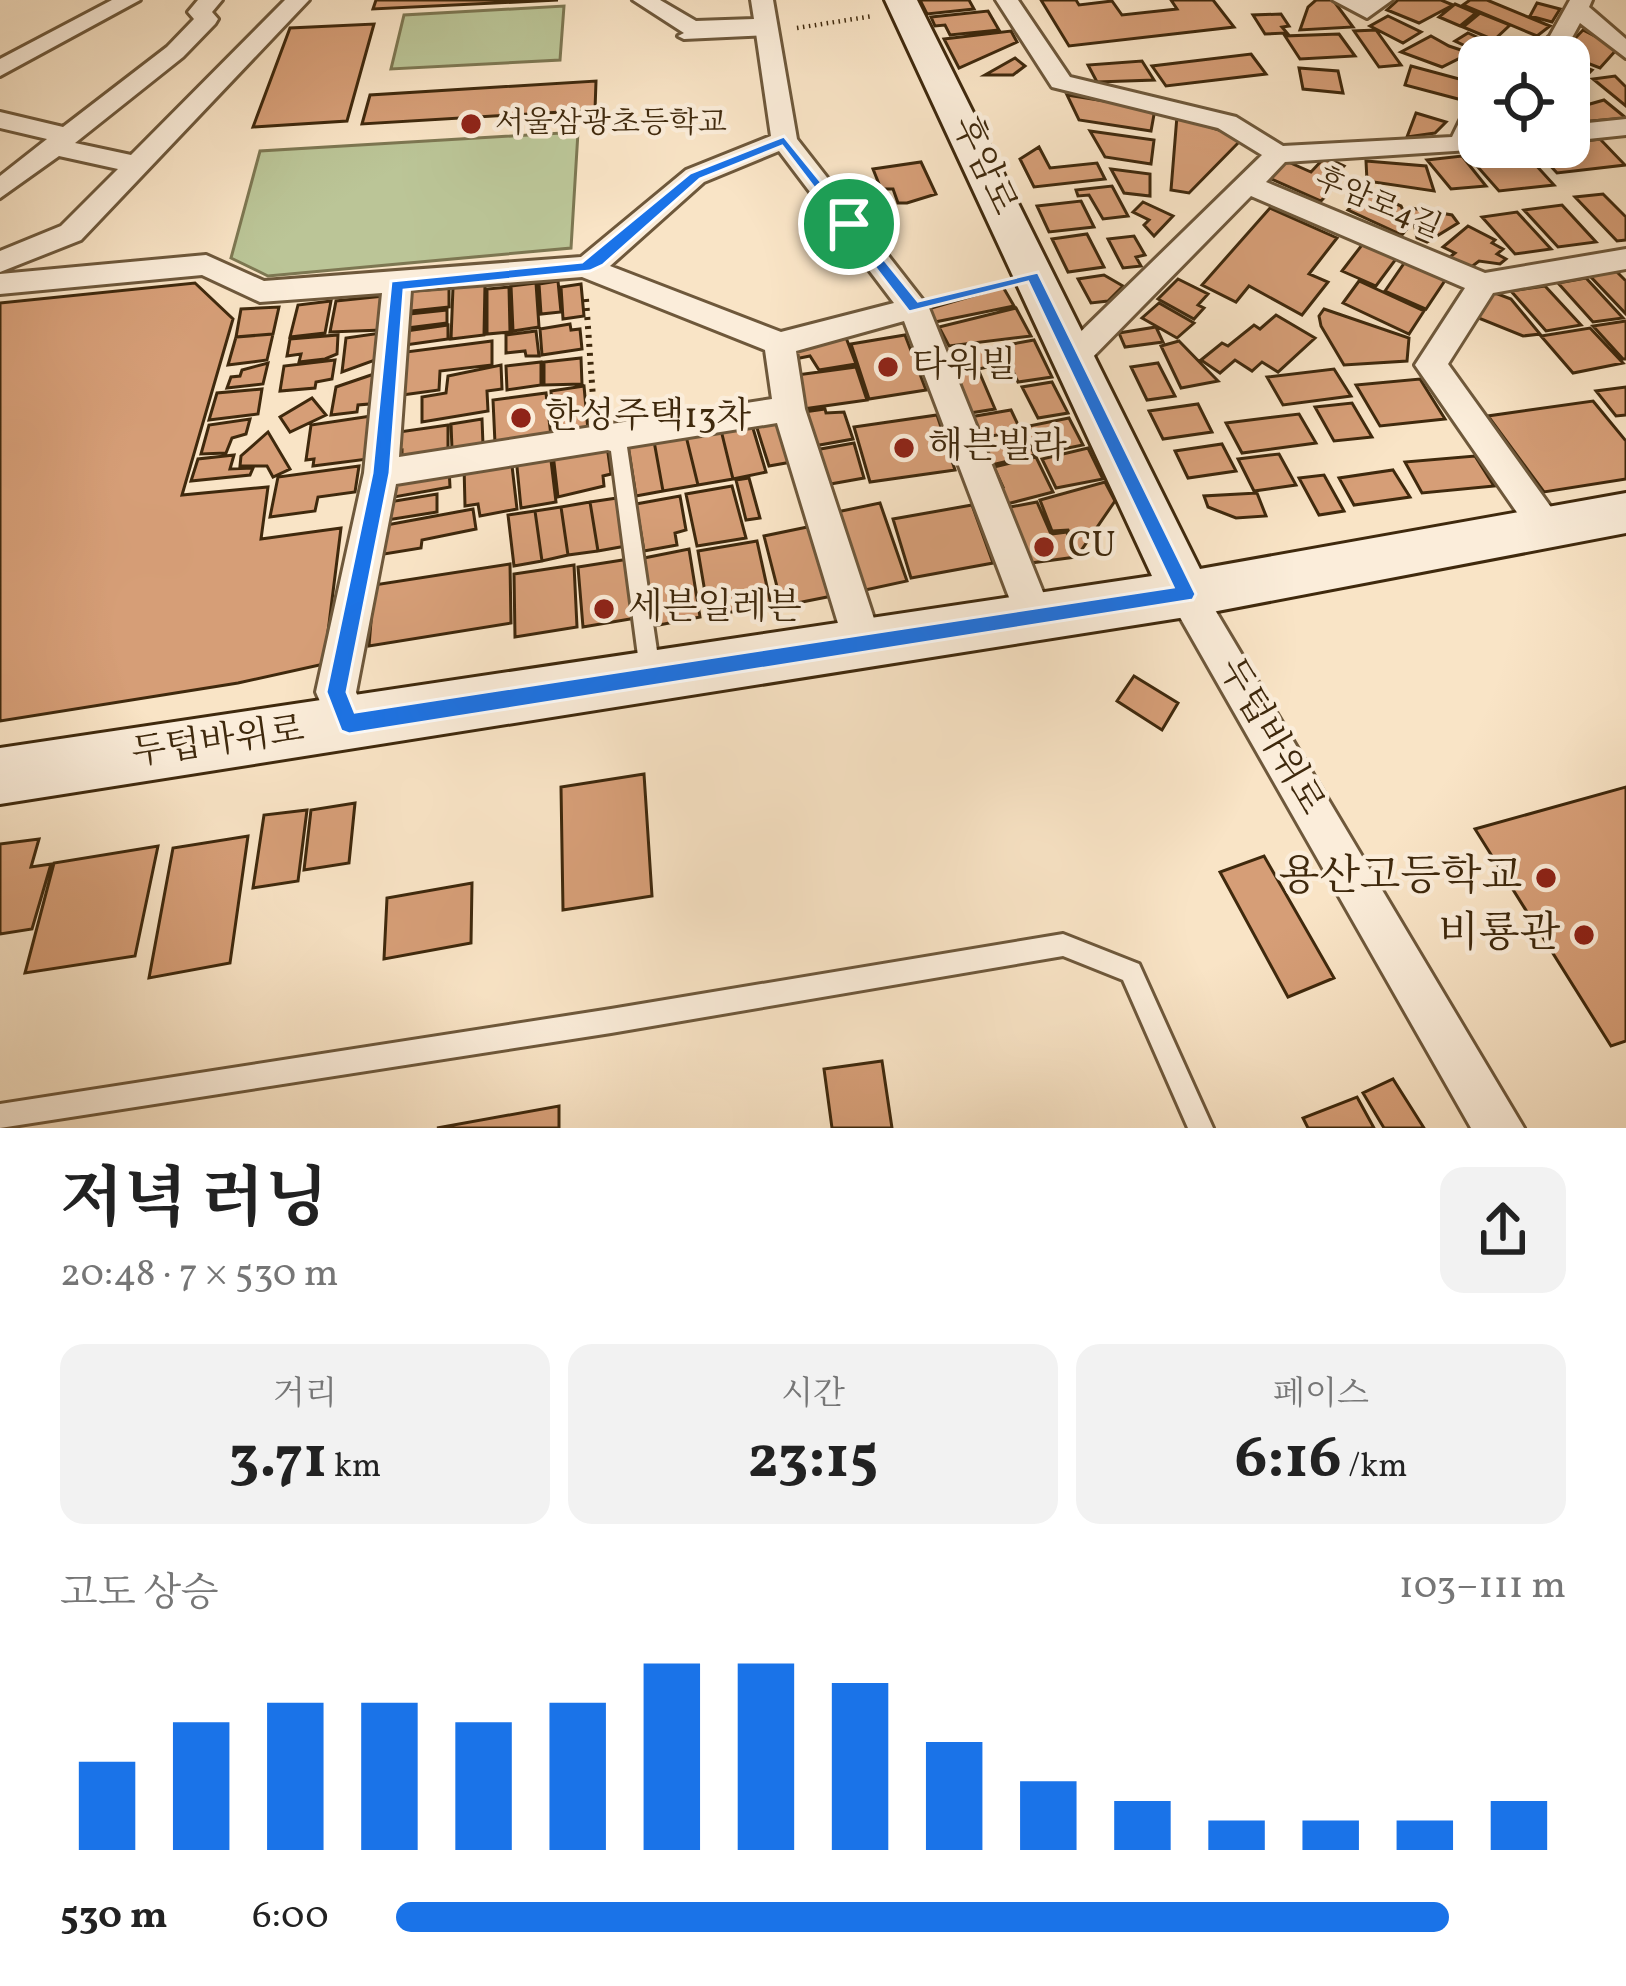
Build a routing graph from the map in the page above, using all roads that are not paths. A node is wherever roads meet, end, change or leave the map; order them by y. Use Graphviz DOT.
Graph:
graph roads {
  1 [pos="129,0"];
  2 [pos="171,0"];
  3 [pos="298,0"];
  4 [pos="644,0"];
  5 [pos="1007,0"];
  6 [pos="1344,0"];
  7 [pos="1381,0"];
  8 [pos="1586,4"];
  9 [pos="903,6"];
  10 [pos="226,18"];
  11 [pos="763,20"];
  12 [pos="684,36"];
  13 [pos="1563,36"];
  14 [pos="1626,51"];
  15 [pos="0,69"];
  16 [pos="0,120"];
  17 [pos="1626,127"];
  18 [pos="1590,131"];
  19 [pos="784,140"];
  20 [pos="60,142"];
  21 [pos="1458,144"];
  22 [pos="1278,154"];
  23 [pos="138,165"];
  24 [pos="1247,184"];
  25 [pos="0,189"];
  26 [pos="1626,259"];
  27 [pos="0,262"];
  28 [pos="584,268"];
  29 [pos="0,284"];
  30 [pos="1483,284"];
  31 [pos="397,285"];
  32 [pos="914,308"];
  33 [pos="780,344"];
  34 [pos="1072,358"];
  35 [pos="789,409"];
  36 [pos="596,440"];
  37 [pos="381,473"];
  38 [pos="1626,513"];
  39 [pos="1546,527"];
  40 [pos="1186,594"];
  41 [pos="1034,617"];
  42 [pos="862,644"];
  43 [pos="651,676"];
  44 [pos="349,724"];
  45 [pos="0,776"];
  46 [pos="0,1116"];
  47 [pos="1201,1128"];
  48 [pos="1499,1128"];
  1 -- 15 [label="street"];
  2 -- 10 [label="street"];
  3 -- 10 [label="street"];
  4 -- 11 [label="street"];
  5 -- 22 [label="street"];
  6 -- 7 [label="street"];
  8 -- 13 [label="street"];
  8 -- 14 [label="street"];
  9 -- 34 [label="main road, 후암로"];
  10 -- 20 [label="street"];
  10 -- 23 [label="street"];
  11 -- 12 [label="lane"];
  11 -- 19 [label="street"];
  16 -- 20 [label="street"];
  17 -- 18 [label="street"];
  19 -- 28 [label="street"];
  19 -- 32 [label="street"];
  20 -- 23 [label="street"];
  20 -- 25 [label="street"];
  21 -- 22 [label="street, 후암로4길"];
  22 -- 24 [label="street, 후암로4길"];
  23 -- 27 [label="street"];
  24 -- 30 [label="street, 후암로4길"];
  24 -- 34 [label="street, 후암로4길"];
  26 -- 30 [label="street"];
  28 -- 31 [label="street"];
  28 -- 33 [label="street"];
  29 -- 31 [label="street"];
  30 -- 39 [label="street"];
  31 -- 37 [label="street"];
  32 -- 33 [label="street"];
  32 -- 41 [label="street"];
  33 -- 35 [label="street"];
  34 -- 40 [label="main road, 후암로"];
  35 -- 36 [label="street"];
  35 -- 42 [label="street"];
  36 -- 37 [label="street"];
  36 -- 43 [label="lane"];
  37 -- 44 [label="street"];
  38 -- 39 [label="main road, 두텁바위로"];
  39 -- 40 [label="main road, 두텁바위로"];
  40 -- 41 [label="main road, 두텁바위로"];
  40 -- 48 [label="street, 두텁바위로"];
  41 -- 42 [label="main road, 두텁바위로"];
  42 -- 43 [label="main road, 두텁바위로"];
  43 -- 44 [label="main road, 두텁바위로"];
  44 -- 45 [label="main road, 두텁바위로"];
  46 -- 47 [label="lane"];
}
